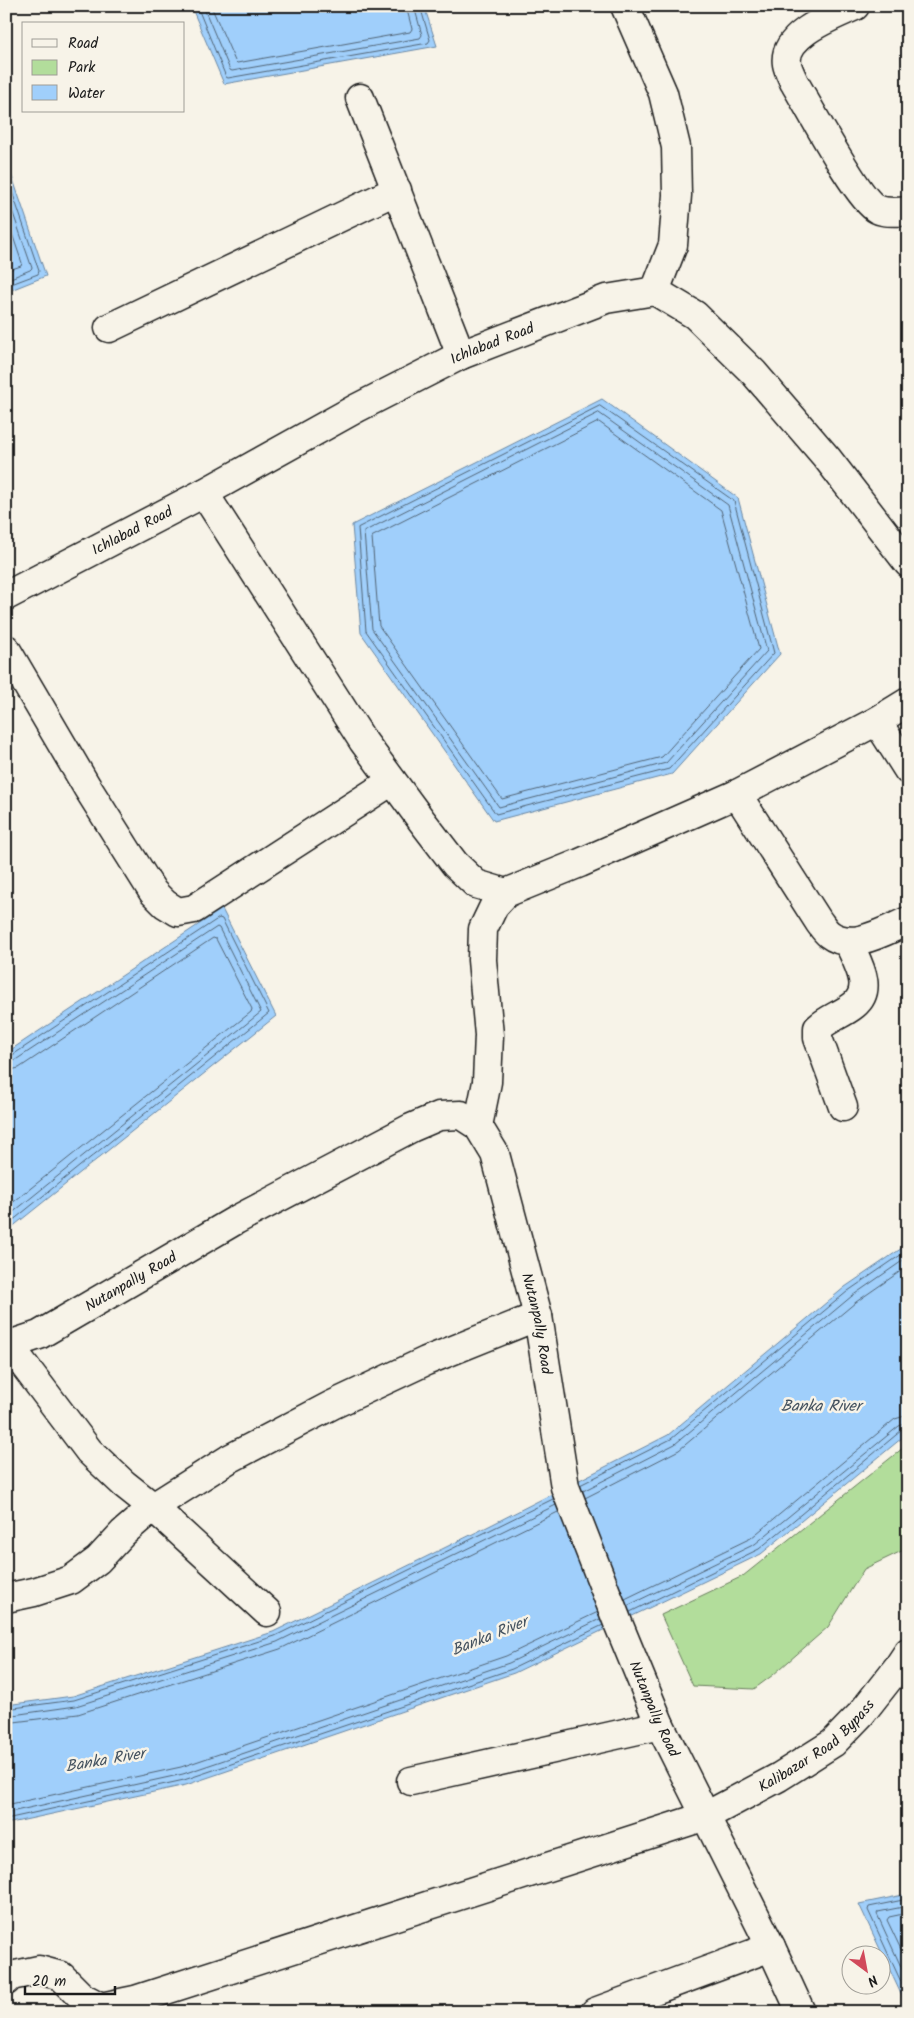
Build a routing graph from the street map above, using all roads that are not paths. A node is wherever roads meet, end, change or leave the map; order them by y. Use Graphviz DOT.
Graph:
graph roads {
  1 [pos="625,6"];
  2 [pos="855,6"];
  3 [pos="360,98"];
  4 [pos="396,190"];
  5 [pos="908,212"];
  6 [pos="655,291"];
  7 [pos="109,328"];
  8 [pos="461,355"];
  9 [pos="204,493"];
  10 [pos="908,562"];
  11 [pos="6,596"];
  12 [pos="6,649"];
  13 [pos="908,702"];
  14 [pos="877,721"];
  15 [pos="908,770"];
  16 [pos="392,781"];
  17 [pos="737,794"];
  18 [pos="506,893"];
  19 [pos="908,921"];
  20 [pos="848,941"];
  21 [pos="843,1107"];
  22 [pos="478,1126"];
  23 [pos="538,1316"];
  24 [pos="7,1345"];
  25 [pos="153,1507"];
  26 [pos="6,1598"];
  27 [pos="267,1612"];
  28 [pos="905,1664"];
  29 [pos="660,1725"];
  30 [pos="411,1781"];
  31 [pos="706,1816"];
  32 [pos="771,1947"];
  33 [pos="6,1981"];
  34 [pos="99,2009"];
  35 [pos="595,2012"];
  36 [pos="801,2012"];
  1 -- 6 [label="street"];
  2 -- 5 [label="street"];
  3 -- 4 [label="street"];
  4 -- 7 [label="street"];
  4 -- 8 [label="street"];
  6 -- 8 [label="street, Ichlabad Road"];
  6 -- 10 [label="street"];
  8 -- 9 [label="street, Ichlabad Road"];
  9 -- 11 [label="street, Ichlabad Road"];
  9 -- 16 [label="street"];
  12 -- 16 [label="street"];
  13 -- 14 [label="street"];
  14 -- 15 [label="street"];
  14 -- 17 [label="street"];
  16 -- 18 [label="street"];
  17 -- 18 [label="street"];
  17 -- 20 [label="street"];
  18 -- 22 [label="street"];
  19 -- 20 [label="street"];
  20 -- 21 [label="street"];
  22 -- 23 [label="street, Nutanpally Road"];
  22 -- 24 [label="street, Nutanpally Road"];
  23 -- 25 [label="street"];
  23 -- 29 [label="street, Nutanpally Road"];
  24 -- 25 [label="street"];
  25 -- 26 [label="street"];
  25 -- 27 [label="street"];
  28 -- 31 [label="street, Kalibazar Road Bypass"];
  29 -- 30 [label="street"];
  29 -- 31 [label="street, Nutanpally Road"];
  31 -- 32 [label="street, Nutanpally Road"];
  31 -- 34 [label="street, Kalibazar Road Bypass"];
  32 -- 35 [label="street"];
  32 -- 36 [label="street, Nutanpally Road"];
  33 -- 34 [label="street"];
}
